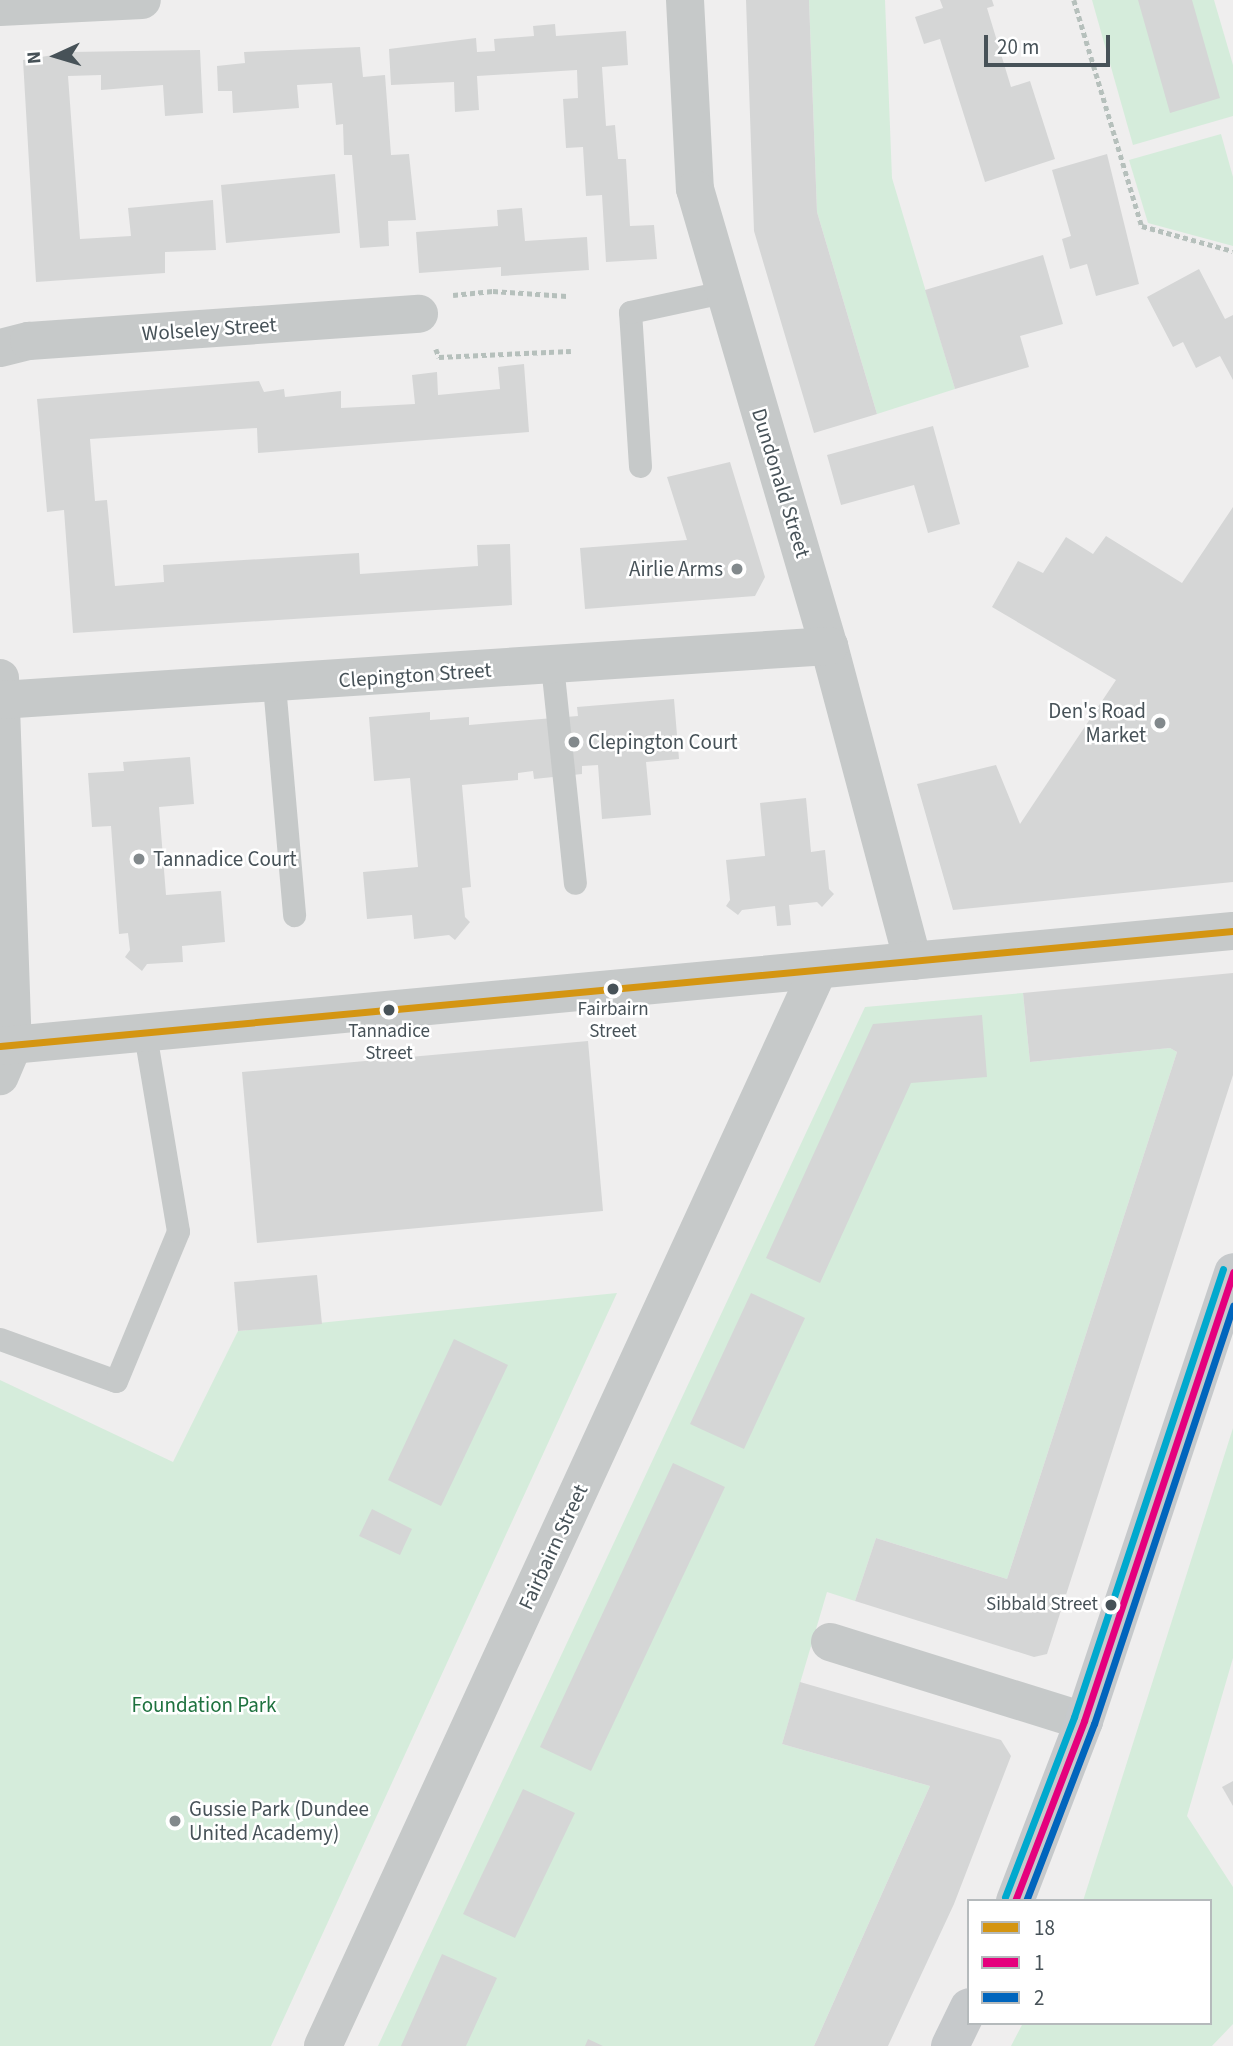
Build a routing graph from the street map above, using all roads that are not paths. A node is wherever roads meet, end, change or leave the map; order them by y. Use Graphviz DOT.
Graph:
graph roads {
  1 [pos="142,0"];
  2 [pos="685,0"];
  3 [pos="0,7"];
  4 [pos="723,292"];
  5 [pos="419,314"];
  6 [pos="0,348"];
  7 [pos="640,466"];
  8 [pos="829,646"];
  9 [pos="552,665"];
  10 [pos="274,685"];
  11 [pos="0,693"];
  12 [pos="575,883"];
  13 [pos="294,915"];
  14 [pos="1233,931"];
  15 [pos="913,961"];
  16 [pos="818,971"];
  17 [pos="145,1033"];
  18 [pos="4,1056"];
  19 [pos="1233,1272"];
  20 [pos="0,1339"];
  21 [pos="1221,1342"];
  22 [pos="830,1642"];
  23 [pos="1084,1721"];
  24 [pos="1017,1899"];
  25 [pos="967,2011"];
  26 [pos="323,2046"];
  27 [pos="950,2046"];
  1 -- 3 [label="street"];
  2 -- 4 [label="street, Dundonald Street"];
  4 -- 7 [label="lane"];
  4 -- 8 [label="street, Dundonald Street"];
  5 -- 6 [label="street, Wolseley Street"];
  8 -- 9 [label="street, Clepington Street"];
  8 -- 15 [label="street, Dundonald Street"];
  9 -- 10 [label="street, Clepington Street"];
  9 -- 12 [label="lane"];
  10 -- 11 [label="street, Clepington Street"];
  10 -- 13 [label="lane"];
  11 -- 18 [label="street"];
  14 -- 15 [label="street"];
  15 -- 16 [label="street"];
  16 -- 17 [label="street"];
  16 -- 26 [label="street, Fairbairn Street"];
  17 -- 18 [label="street"];
  17 -- 20 [label="lane"];
  19 -- 21 [label="main road"];
  21 -- 23 [label="main road"];
  22 -- 23 [label="street"];
  23 -- 24 [label="main road"];
  25 -- 27 [label="main road"];
}
